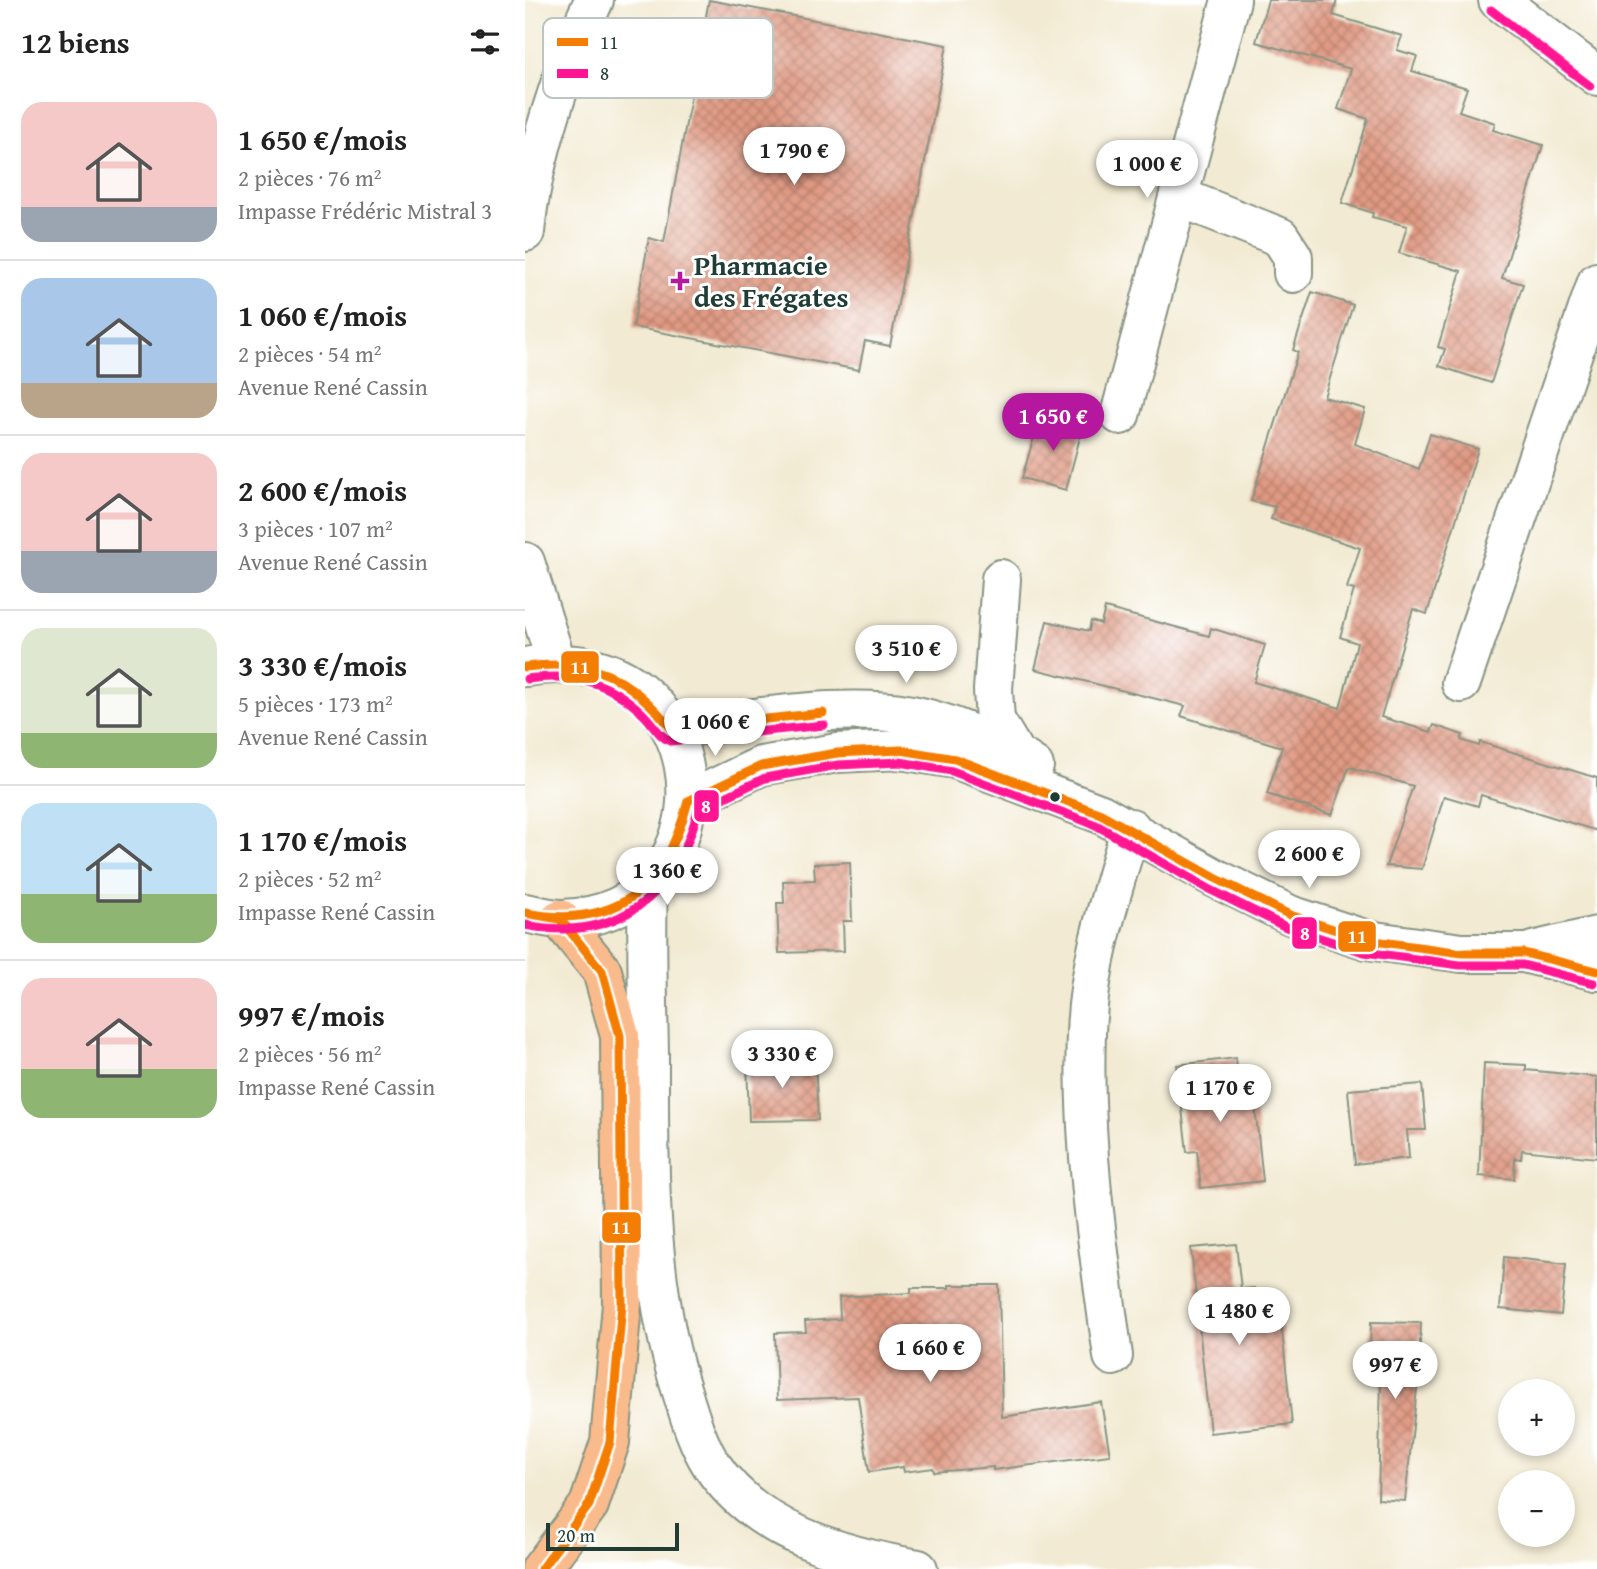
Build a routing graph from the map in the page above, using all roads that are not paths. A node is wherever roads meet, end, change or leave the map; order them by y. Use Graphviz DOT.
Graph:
graph roads {
  1 [pos="594,0"];
  2 [pos="1231,0"];
  3 [pos="1498,0"];
  4 [pos="586,18"];
  5 [pos="1597,76"];
  6 [pos="558,98"];
  7 [pos="1179,197"];
  8 [pos="525,233"];
  9 [pos="1293,273"];
  10 [pos="1597,282"];
  11 [pos="1121,415"];
  12 [pos="525,562"];
  13 [pos="1001,579"];
  14 [pos="540,665"];
  15 [pos="1461,683"];
  16 [pos="672,729"];
  17 [pos="1017,757"];
  18 [pos="688,801"];
  19 [pos="1116,821"];
  20 [pos="648,884"];
  21 [pos="542,916"];
  22 [pos="1597,936"];
  23 [pos="1524,953"];
  24 [pos="1597,971"];
  25 [pos="1113,1356"];
  26 [pos="541,1569"];
  27 [pos="918,1569"];
  1 -- 4 [label="street"];
  2 -- 7 [label="street"];
  3 -- 5 [label="street"];
  6 -- 8 [label="street"];
  7 -- 9 [label="street"];
  7 -- 11 [label="street"];
  10 -- 15 [label="street"];
  12 -- 14 [label="street"];
  13 -- 17 [label="street"];
  14 -- 16 [label="street"];
  16 -- 17 [label="street"];
  16 -- 18 [label="street"];
  17 -- 19 [label="street"];
  18 -- 19 [label="street"];
  18 -- 20 [label="street"];
  19 -- 23 [label="street"];
  19 -- 25 [label="street"];
  20 -- 21 [label="street"];
  20 -- 27 [label="street"];
  21 -- 26 [label="highway"];
  22 -- 23 [label="street"];
  23 -- 24 [label="street"];
}
